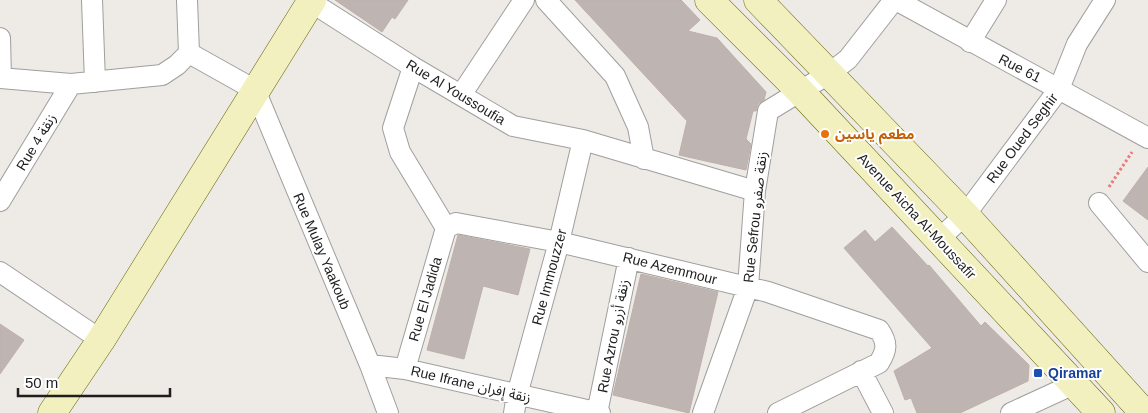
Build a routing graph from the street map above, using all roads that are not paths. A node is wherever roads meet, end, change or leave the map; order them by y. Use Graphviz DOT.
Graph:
graph roads {
  1 [pos="92,0"];
  2 [pos="186,0"];
  3 [pos="524,0"];
  4 [pos="546,0"];
  5 [pos="709,0"];
  6 [pos="758,0"];
  7 [pos="895,0"];
  8 [pos="996,0"];
  9 [pos="1105,0"];
  10 [pos="311,1"];
  11 [pos="0,38"];
  12 [pos="970,42"];
  13 [pos="189,53"];
  14 [pos="413,67"];
  15 [pos="830,73"];
  16 [pos="0,78"];
  17 [pos="95,82"];
  18 [pos="71,84"];
  19 [pos="1059,89"];
  20 [pos="255,90"];
  21 [pos="799,90"];
  22 [pos="461,95"];
  23 [pos="1146,133"];
  24 [pos="584,140"];
  25 [pos="644,159"];
  26 [pos="755,191"];
  27 [pos="0,201"];
  28 [pos="1099,202"];
  29 [pos="965,215"];
  30 [pos="451,226"];
  31 [pos="938,239"];
  32 [pos="559,242"];
  33 [pos="629,258"];
  34 [pos="1148,262"];
  35 [pos="0,272"];
  36 [pos="748,287"];
  37 [pos="101,340"];
  38 [pos="370,365"];
  39 [pos="405,369"];
  40 [pos="861,371"];
  41 [pos="1074,384"];
  42 [pos="515,404"];
  43 [pos="52,413"];
  44 [pos="388,413"];
  45 [pos="598,413"];
  46 [pos="703,413"];
  47 [pos="778,413"];
  48 [pos="883,413"];
  49 [pos="1011,413"];
  50 [pos="1101,413"];
  51 [pos="1144,413"];
  1 -- 17 [label="street"];
  2 -- 13 [label="street"];
  3 -- 22 [label="street"];
  4 -- 25 [label="street"];
  5 -- 21 [label="main road, Avenue Aicha Al-Moussafir"];
  6 -- 15 [label="main road"];
  7 -- 12 [label="street, Rue 61"];
  7 -- 15 [label="street, Rue Sefrou زنقة صفرو"];
  8 -- 12 [label="street"];
  9 -- 19 [label="street, Rue Oued Seghir"];
  10 -- 14 [label="street, Rue Al Youssoufia"];
  10 -- 20 [label="main road"];
  11 -- 16 [label="street"];
  12 -- 19 [label="street, Rue 61"];
  13 -- 17 [label="street"];
  13 -- 20 [label="street"];
  14 -- 22 [label="street, Rue Al Youssoufia"];
  14 -- 30 [label="street"];
  15 -- 21 [label="street, Rue Sefrou زنقة صفرو"];
  15 -- 29 [label="main road"];
  16 -- 18 [label="street"];
  17 -- 18 [label="street"];
  18 -- 27 [label="street, Rue 4 زنقة"];
  19 -- 23 [label="street, Rue 61"];
  19 -- 29 [label="street, Rue Oued Seghir"];
  20 -- 37 [label="main road"];
  20 -- 38 [label="street, Rue Mulay Yaakoub"];
  21 -- 26 [label="street, Rue Sefrou زنقة صفرو"];
  21 -- 31 [label="main road, Avenue Aicha Al-Moussafir"];
  22 -- 24 [label="street, Rue Al Youssoufia"];
  24 -- 25 [label="street, Rue Al Youssoufia"];
  24 -- 32 [label="street, Rue Immouzzer"];
  25 -- 26 [label="street, Rue Al Youssoufia"];
  26 -- 36 [label="street, Rue Sefrou زنقة صفرو"];
  28 -- 34 [label="street"];
  29 -- 31 [label="street, Rue Oued Seghir"];
  29 -- 51 [label="main road"];
  30 -- 32 [label="street, Rue Azemmour"];
  30 -- 39 [label="street, Rue El Jadida"];
  31 -- 41 [label="main road, Avenue Aicha Al-Moussafir"];
  32 -- 33 [label="street, Rue Azemmour"];
  32 -- 42 [label="street, Rue Immouzzer"];
  33 -- 36 [label="street, Rue Azemmour"];
  33 -- 45 [label="street, Rue Azrou زنقة أزرو"];
  35 -- 37 [label="street"];
  36 -- 40 [label="street, Rue Azemmour"];
  36 -- 46 [label="street, Rue Sefrou زنقة صفرو"];
  37 -- 43 [label="main road"];
  38 -- 39 [label="street, Rue Ifrane زنقة إفران"];
  38 -- 44 [label="street, Rue Mulay Yaakoub"];
  39 -- 42 [label="street, Rue Ifrane زنقة إفران"];
  40 -- 47 [label="street"];
  40 -- 48 [label="street"];
  41 -- 49 [label="street"];
  41 -- 50 [label="main road, Avenue Aicha Al-Moussafir"];
  42 -- 45 [label="street, Rue Ifrane زنقة إفران"];
}
